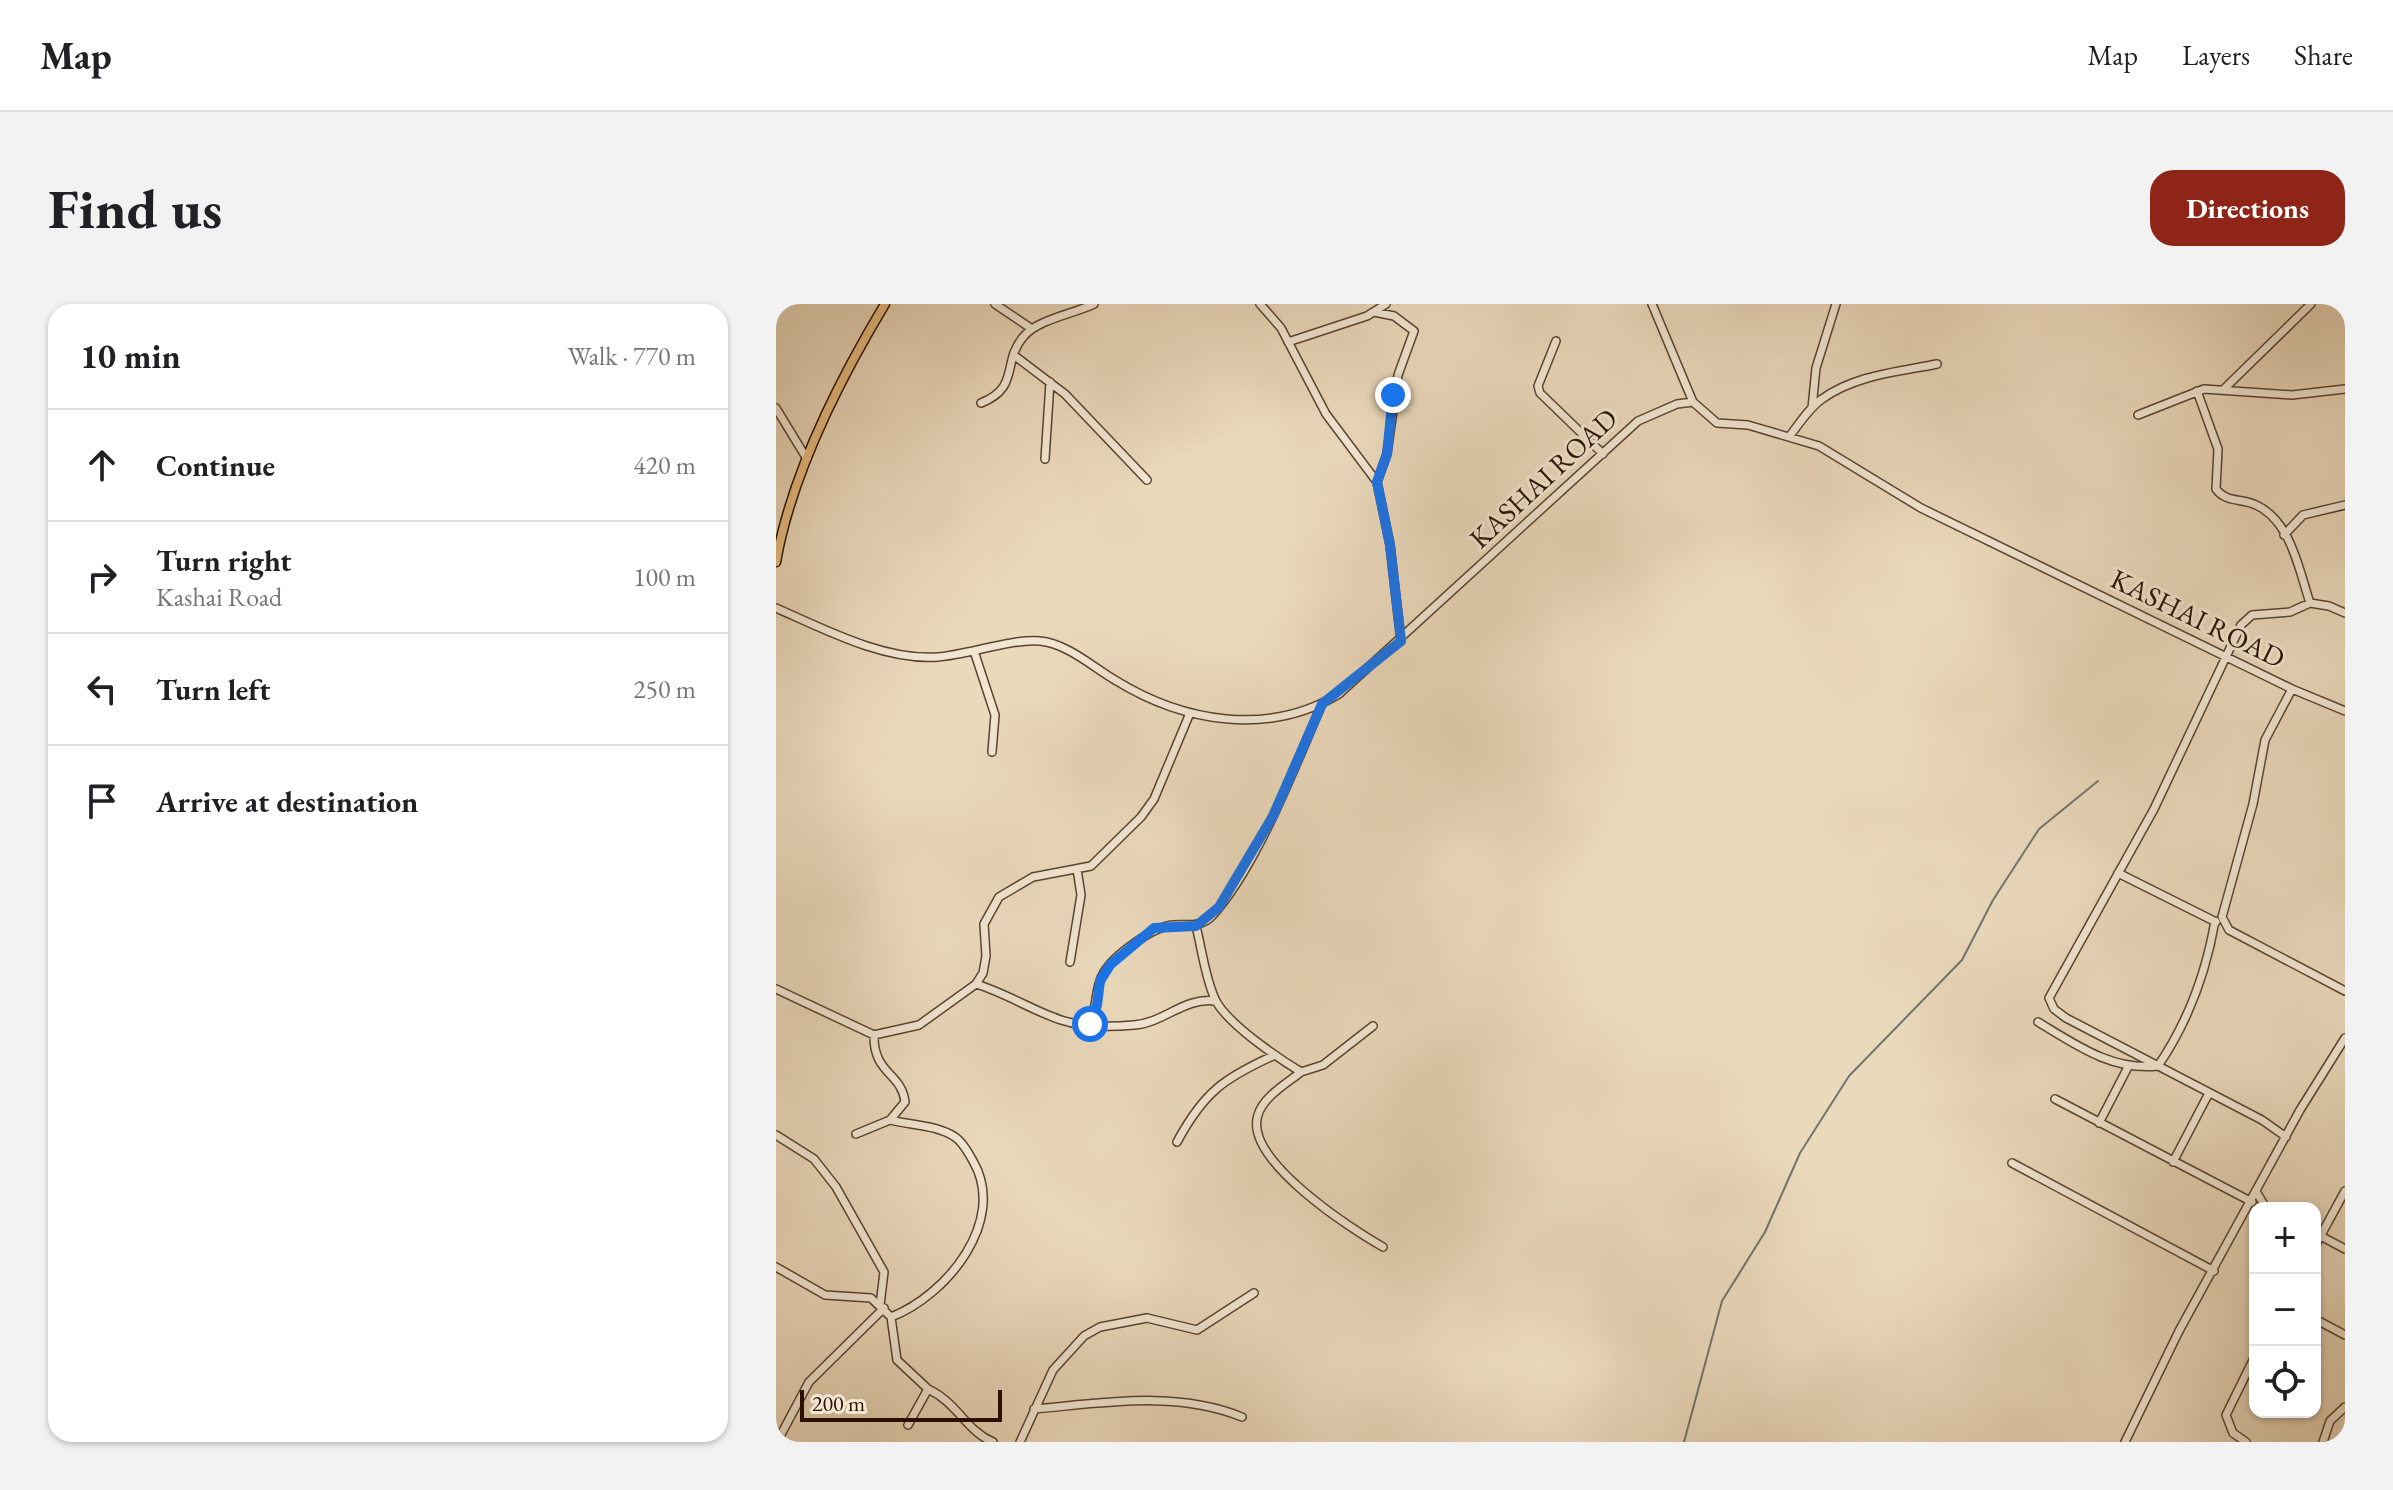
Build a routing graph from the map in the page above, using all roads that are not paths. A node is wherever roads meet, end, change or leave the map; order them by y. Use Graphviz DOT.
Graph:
graph roads {
  1 [pos="885,304"];
  2 [pos="995,304"];
  3 [pos="1094,304"];
  4 [pos="1260,304"];
  5 [pos="1386,304"];
  6 [pos="1652,304"];
  7 [pos="1836,304"];
  8 [pos="2311,304"];
  9 [pos="1374,312"];
  10 [pos="1032,329"];
  11 [pos="1556,341"];
  12 [pos="1288,342"];
  13 [pos="1015,356"];
  14 [pos="1937,364"];
  15 [pos="1050,382"];
  16 [pos="2225,388"];
  17 [pos="2345,389"];
  18 [pos="2197,391"];
  19 [pos="1693,402"];
  20 [pos="981,403"];
  21 [pos="776,408"];
  22 [pos="1812,408"];
  23 [pos="2138,415"];
  24 [pos="1789,437"];
  25 [pos="1603,454"];
  26 [pos="807,459"];
  27 [pos="1045,459"];
  28 [pos="1147,480"];
  29 [pos="1377,482"];
  30 [pos="2345,505"];
  31 [pos="2284,535"];
  32 [pos="776,562"];
  33 [pos="2310,603"];
  34 [pos="776,608"];
  35 [pos="2345,613"];
  36 [pos="1401,641"];
  37 [pos="974,651"];
  38 [pos="2226,655"];
  39 [pos="2292,689"];
  40 [pos="2345,700"];
  41 [pos="1322,704"];
  42 [pos="2342,709"];
  43 [pos="1190,713"];
  44 [pos="992,752"];
  45 [pos="1077,869"];
  46 [pos="2118,873"];
  47 [pos="2219,923"];
  48 [pos="1196,926"];
  49 [pos="1070,962"];
  50 [pos="976,984"];
  51 [pos="776,989"];
  52 [pos="2345,991"];
  53 [pos="1215,1001"];
  54 [pos="2038,1022"];
  55 [pos="1090,1024"];
  56 [pos="1373,1026"];
  57 [pos="874,1035"];
  58 [pos="2345,1038"];
  59 [pos="1275,1055"];
  60 [pos="2158,1066"];
  61 [pos="2128,1067"];
  62 [pos="1301,1072"];
  63 [pos="2209,1093"];
  64 [pos="2055,1099"];
  65 [pos="890,1120"];
  66 [pos="2099,1123"];
  67 [pos="856,1134"];
  68 [pos="776,1135"];
  69 [pos="2286,1137"];
  70 [pos="1177,1142"];
  71 [pos="2173,1162"];
  72 [pos="2012,1163"];
  73 [pos="2345,1191"];
  74 [pos="2257,1193"];
  75 [pos="2252,1202"];
  76 [pos="2262,1202"];
  77 [pos="2249,1207"];
  78 [pos="2321,1230"];
  79 [pos="2321,1237"];
  80 [pos="1383,1247"];
  81 [pos="2345,1249"];
  82 [pos="776,1267"];
  83 [pos="2214,1271"];
  84 [pos="1254,1293"];
  85 [pos="882,1306"];
  86 [pos="891,1317"];
  87 [pos="2321,1322"];
  88 [pos="2345,1335"];
  89 [pos="2249,1368"];
  90 [pos="928,1389"];
  91 [pos="2345,1407"];
  92 [pos="1034,1409"];
  93 [pos="1242,1417"];
  94 [pos="908,1425"];
  95 [pos="777,1442"];
  96 [pos="993,1442"];
  97 [pos="1020,1442"];
  98 [pos="2125,1442"];
  99 [pos="2246,1442"];
  100 [pos="2323,1442"];
  1 -- 26 [label="main road"];
  2 -- 10 [label="street"];
  3 -- 10 [label="street"];
  4 -- 12 [label="street"];
  5 -- 9 [label="street"];
  6 -- 19 [label="street"];
  7 -- 22 [label="street"];
  8 -- 16 [label="street"];
  9 -- 12 [label="street"];
  9 -- 29 [label="street"];
  10 -- 13 [label="street"];
  11 -- 25 [label="street"];
  12 -- 29 [label="street"];
  13 -- 15 [label="street"];
  13 -- 20 [label="street"];
  14 -- 22 [label="street"];
  15 -- 27 [label="street"];
  15 -- 28 [label="street"];
  16 -- 17 [label="street"];
  16 -- 18 [label="street"];
  18 -- 23 [label="street"];
  18 -- 31 [label="street"];
  19 -- 24 [label="street, KASHAI ROAD"];
  19 -- 25 [label="street, KASHAI ROAD"];
  21 -- 26 [label="street"];
  22 -- 24 [label="street"];
  24 -- 38 [label="street, KASHAI ROAD"];
  25 -- 36 [label="street, KASHAI ROAD"];
  26 -- 32 [label="main road"];
  29 -- 36 [label="street"];
  30 -- 31 [label="street"];
  31 -- 33 [label="street"];
  33 -- 35 [label="street"];
  33 -- 38 [label="street"];
  34 -- 37 [label="street, KASHAI ROAD"];
  36 -- 41 [label="street, KASHAI ROAD"];
  37 -- 43 [label="street, KASHAI ROAD"];
  37 -- 44 [label="street"];
  38 -- 39 [label="street, KASHAI ROAD"];
  38 -- 46 [label="street"];
  39 -- 42 [label="street, KASHAI ROAD"];
  39 -- 47 [label="street"];
  40 -- 42 [label="street"];
  41 -- 43 [label="street, KASHAI ROAD"];
  41 -- 48 [label="street"];
  43 -- 45 [label="street"];
  45 -- 49 [label="street"];
  45 -- 50 [label="street"];
  46 -- 47 [label="street"];
  46 -- 60 [label="street"];
  47 -- 52 [label="street"];
  47 -- 60 [label="street"];
  48 -- 53 [label="street"];
  48 -- 55 [label="street"];
  50 -- 55 [label="street"];
  50 -- 57 [label="street"];
  51 -- 57 [label="street"];
  53 -- 55 [label="street"];
  53 -- 59 [label="street"];
  54 -- 61 [label="street"];
  56 -- 62 [label="street"];
  57 -- 65 [label="street"];
  58 -- 69 [label="street"];
  59 -- 62 [label="street"];
  59 -- 70 [label="street"];
  60 -- 61 [label="street"];
  60 -- 63 [label="street"];
  61 -- 66 [label="street"];
  62 -- 80 [label="street"];
  63 -- 69 [label="street"];
  63 -- 71 [label="street"];
  64 -- 66 [label="street"];
  65 -- 67 [label="street"];
  65 -- 86 [label="street"];
  66 -- 71 [label="street"];
  68 -- 85 [label="street"];
  69 -- 74 [label="street"];
  71 -- 75 [label="street"];
  72 -- 83 [label="street"];
  73 -- 78 [label="street"];
  74 -- 75 [label="street"];
  74 -- 76 [label="street"];
  77 -- 83 [label="street"];
  79 -- 81 [label="street"];
  82 -- 85 [label="street"];
  83 -- 98 [label="street"];
  84 -- 92 [label="street"];
  85 -- 86 [label="street"];
  85 -- 95 [label="street"];
  86 -- 90 [label="street"];
  87 -- 88 [label="street"];
  89 -- 99 [label="street"];
  90 -- 94 [label="street"];
  90 -- 96 [label="street"];
  91 -- 100 [label="street"];
  92 -- 93 [label="street"];
  92 -- 97 [label="street"];
}
